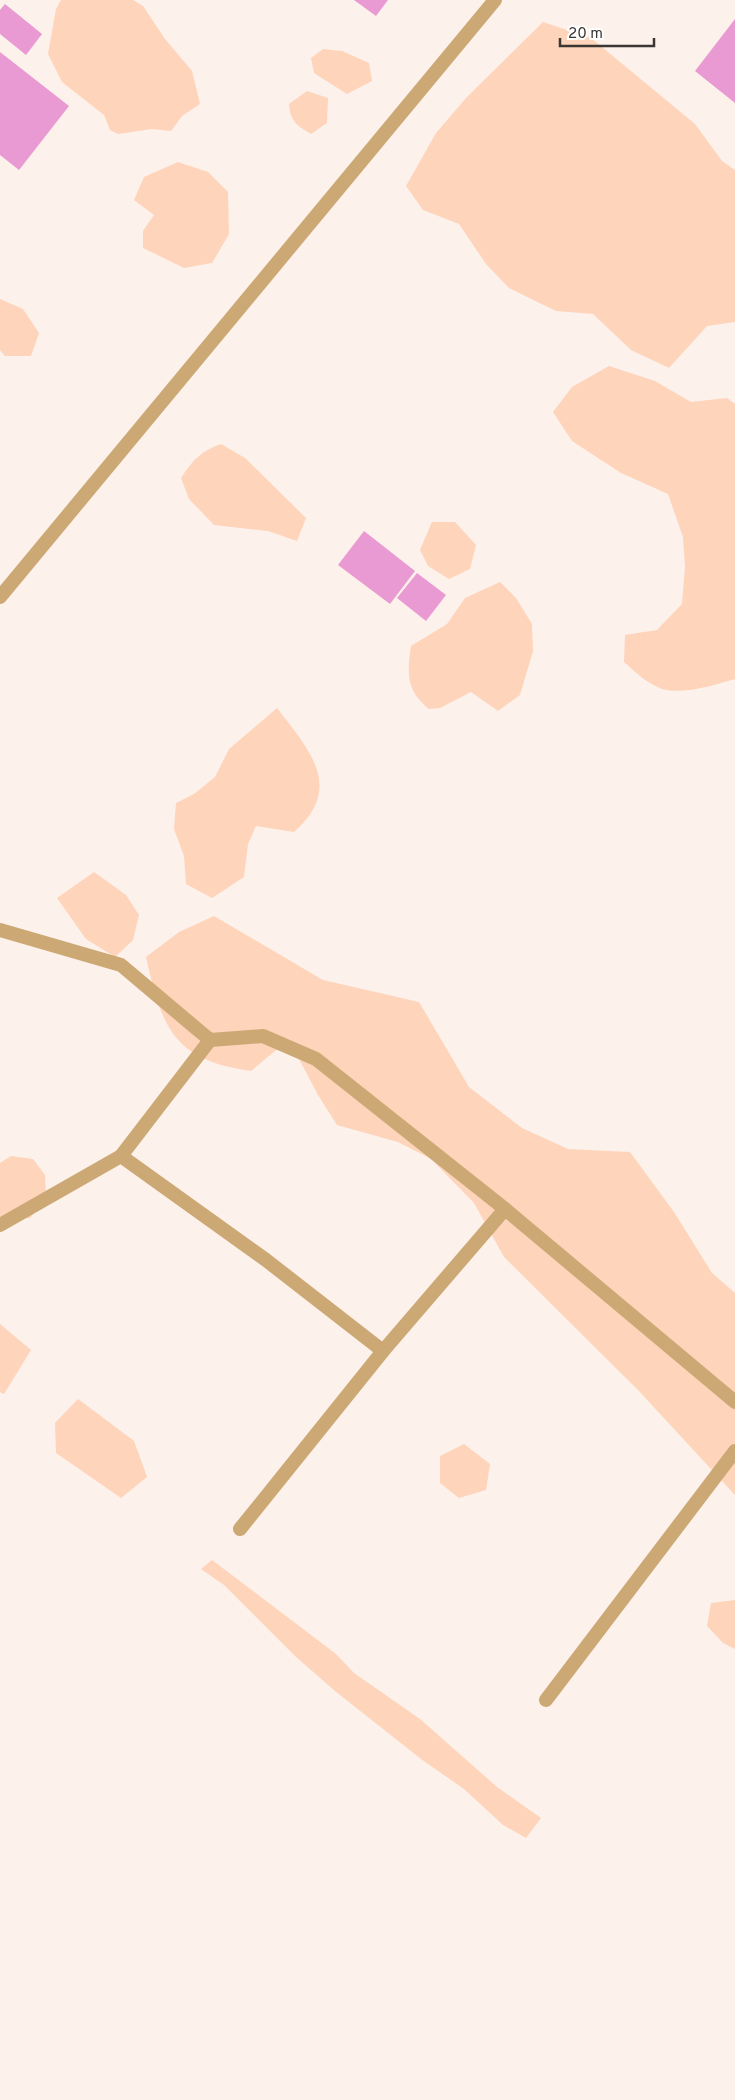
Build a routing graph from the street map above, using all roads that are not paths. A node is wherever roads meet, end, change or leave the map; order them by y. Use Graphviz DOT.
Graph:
graph roads {
  1 [pos="494,0"];
  2 [pos="0,597"];
  3 [pos="0,930"];
  4 [pos="210,1040"];
  5 [pos="121,1156"];
  6 [pos="505,1209"];
  7 [pos="0,1225"];
  8 [pos="382,1352"];
  9 [pos="735,1402"];
  10 [pos="735,1451"];
  11 [pos="240,1529"];
  12 [pos="546,1700"];
  1 -- 2 [label="street"];
  3 -- 4 [label="street"];
  4 -- 5 [label="street"];
  4 -- 6 [label="street"];
  5 -- 7 [label="street"];
  5 -- 8 [label="street"];
  6 -- 8 [label="street"];
  6 -- 9 [label="street"];
  8 -- 11 [label="street"];
  10 -- 12 [label="street"];
}
